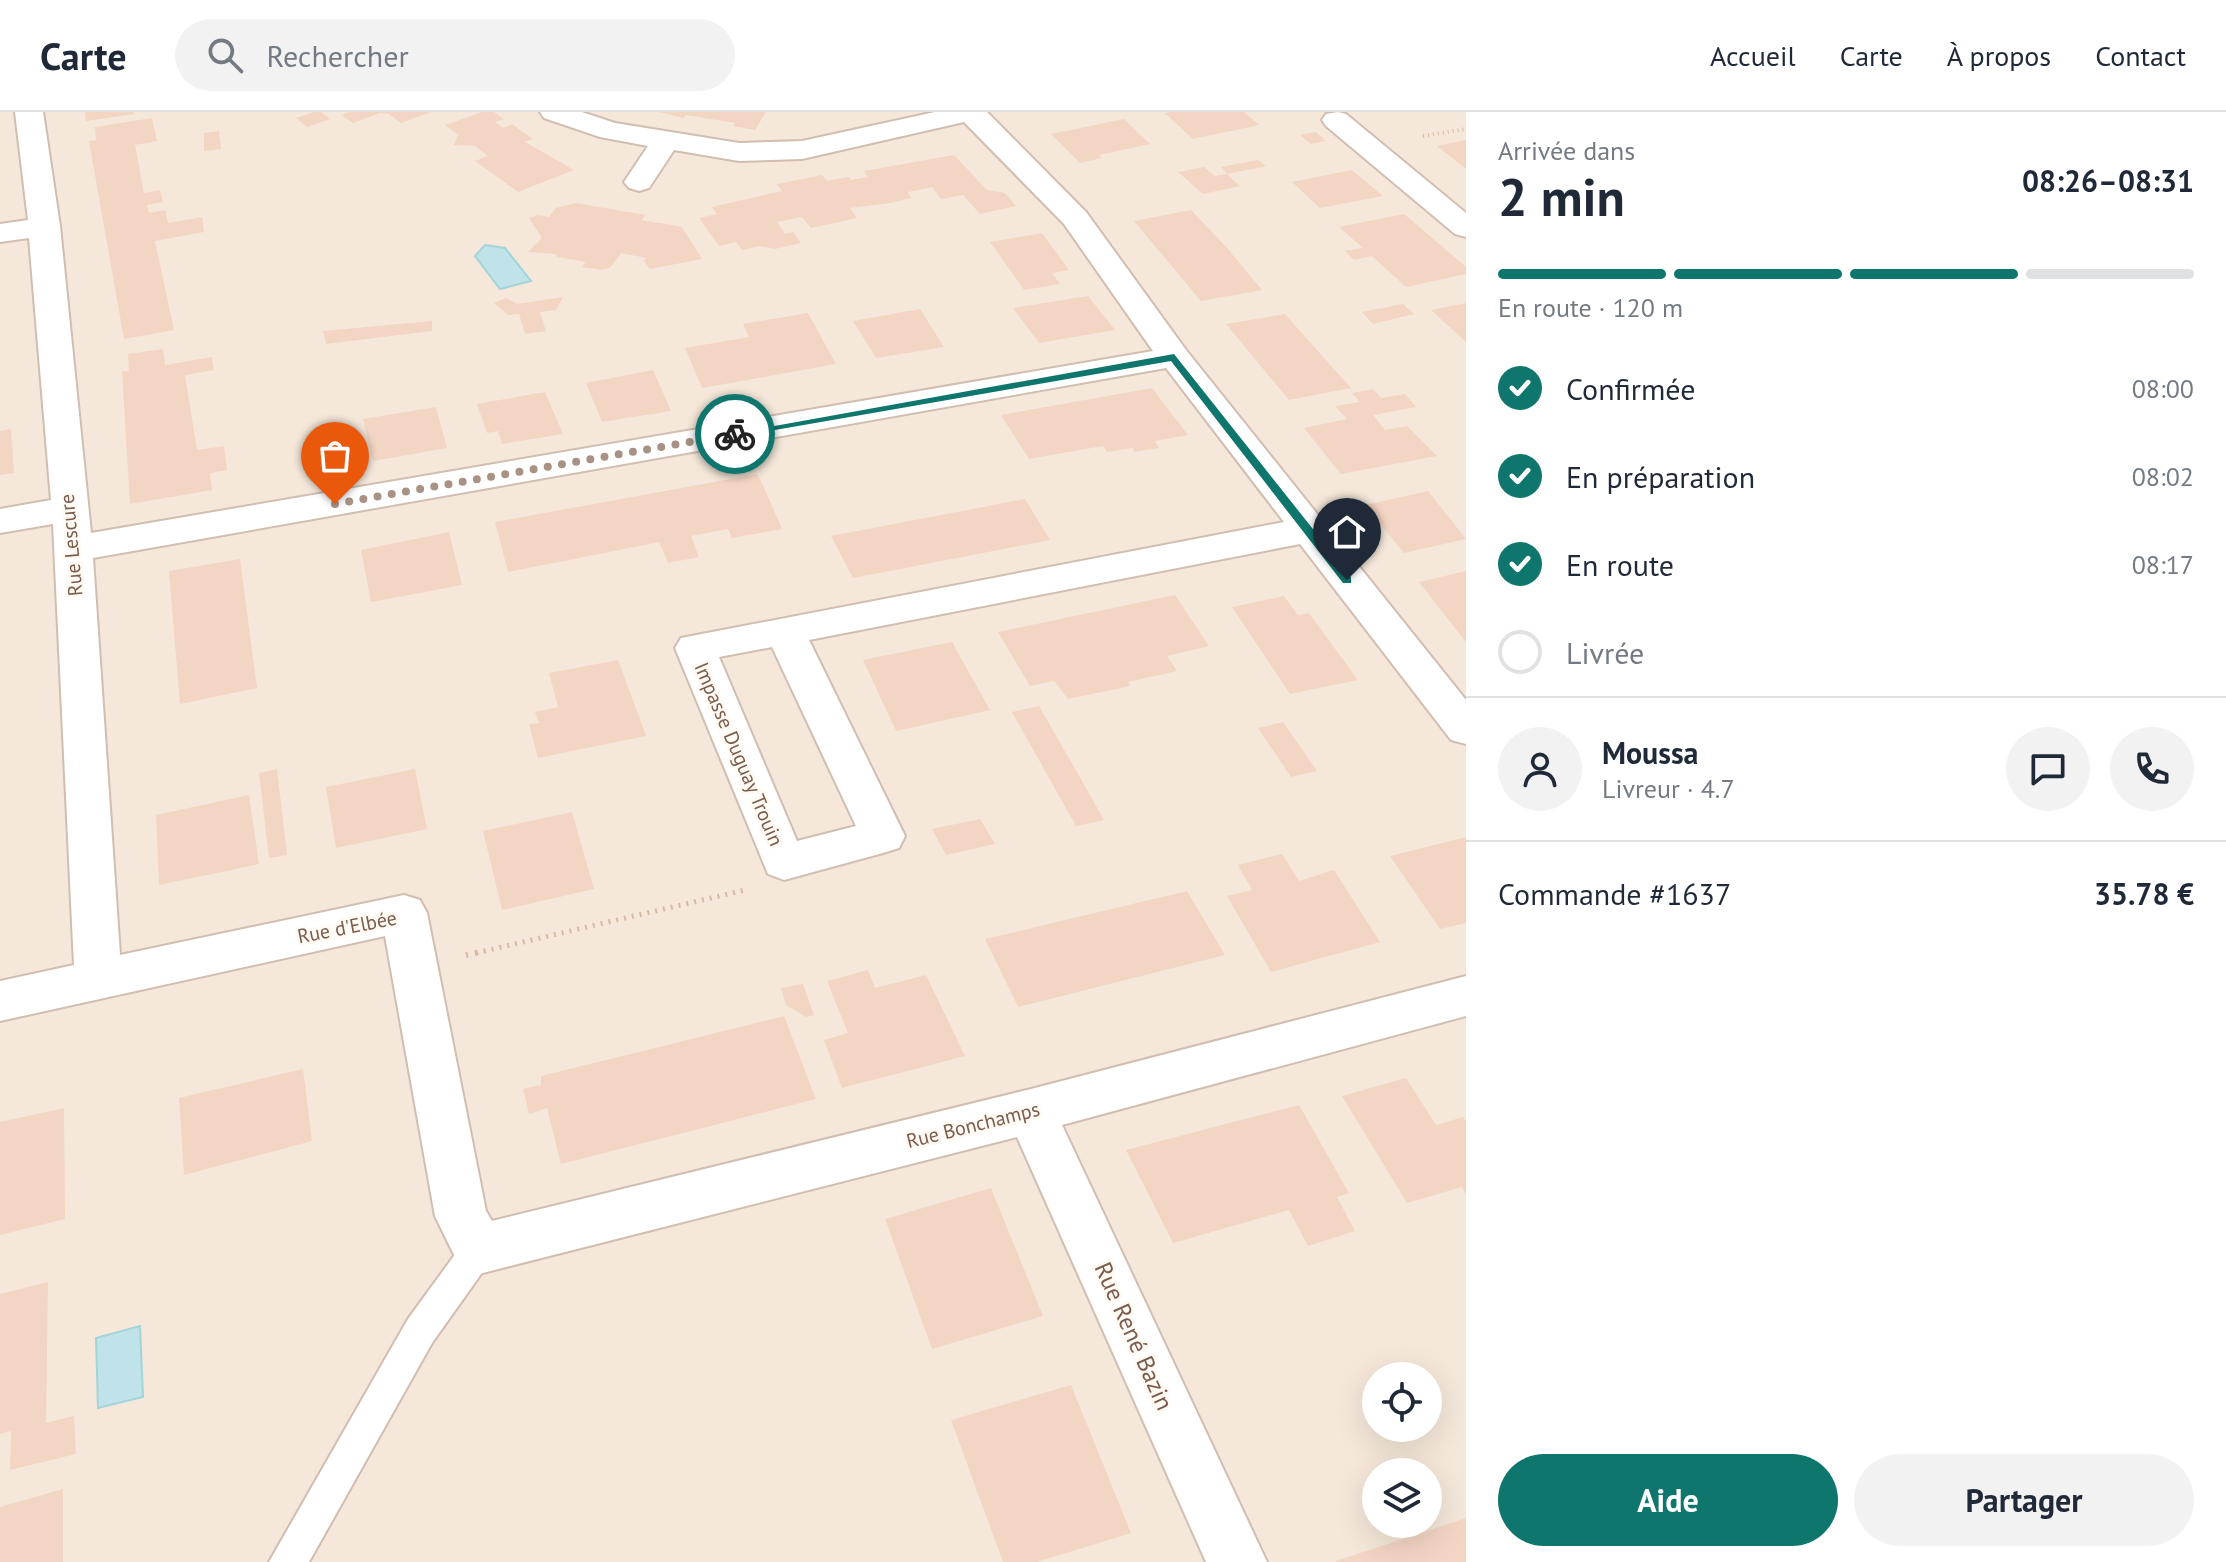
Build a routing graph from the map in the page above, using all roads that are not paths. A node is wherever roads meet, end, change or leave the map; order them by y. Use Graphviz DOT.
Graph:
graph roads {
  1 [pos="29,112"];
  2 [pos="554,112"];
  3 [pos="970,112"];
  4 [pos="1336,120"];
  5 [pos="666,141"];
  6 [pos="639,182"];
  7 [pos="45,226"];
  8 [pos="1466,228"];
  9 [pos="0,233"];
  10 [pos="1174,357"];
  11 [pos="68,509"];
  12 [pos="0,521"];
  13 [pos="1308,530"];
  14 [pos="73,549"];
  15 [pos="785,632"];
  16 [pos="1466,729"];
  17 [pos="98,980"];
  18 [pos="1466,996"];
  19 [pos="0,1001"];
  20 [pos="1031,1111"];
  21 [pos="479,1249"];
  22 [pos="288,1562"];
  23 [pos="1237,1562"];
  1 -- 7 [label="street, Rue Lescure"];
  2 -- 5 [label="street"];
  3 -- 5 [label="street"];
  3 -- 10 [label="street"];
  4 -- 8 [label="street"];
  5 -- 6 [label="street"];
  7 -- 9 [label="street"];
  7 -- 11 [label="street, Rue Lescure"];
  10 -- 13 [label="street"];
  10 -- 14 [label="street"];
  11 -- 12 [label="street"];
  11 -- 14 [label="street, Rue Lescure"];
  13 -- 15 [label="street, Impasse Duguay Trouin"];
  13 -- 16 [label="street"];
  14 -- 17 [label="street, Rue Lescure"];
  15 -- 15 [label="street, Impasse Duguay Trouin"];
  17 -- 19 [label="street, Rue d'Elbée"];
  17 -- 21 [label="street, Rue d'Elbée"];
  18 -- 20 [label="street, Rue Bonchamps"];
  20 -- 21 [label="street, Rue Bonchamps"];
  20 -- 23 [label="street, Rue René Bazin"];
  21 -- 22 [label="lane"];
}
